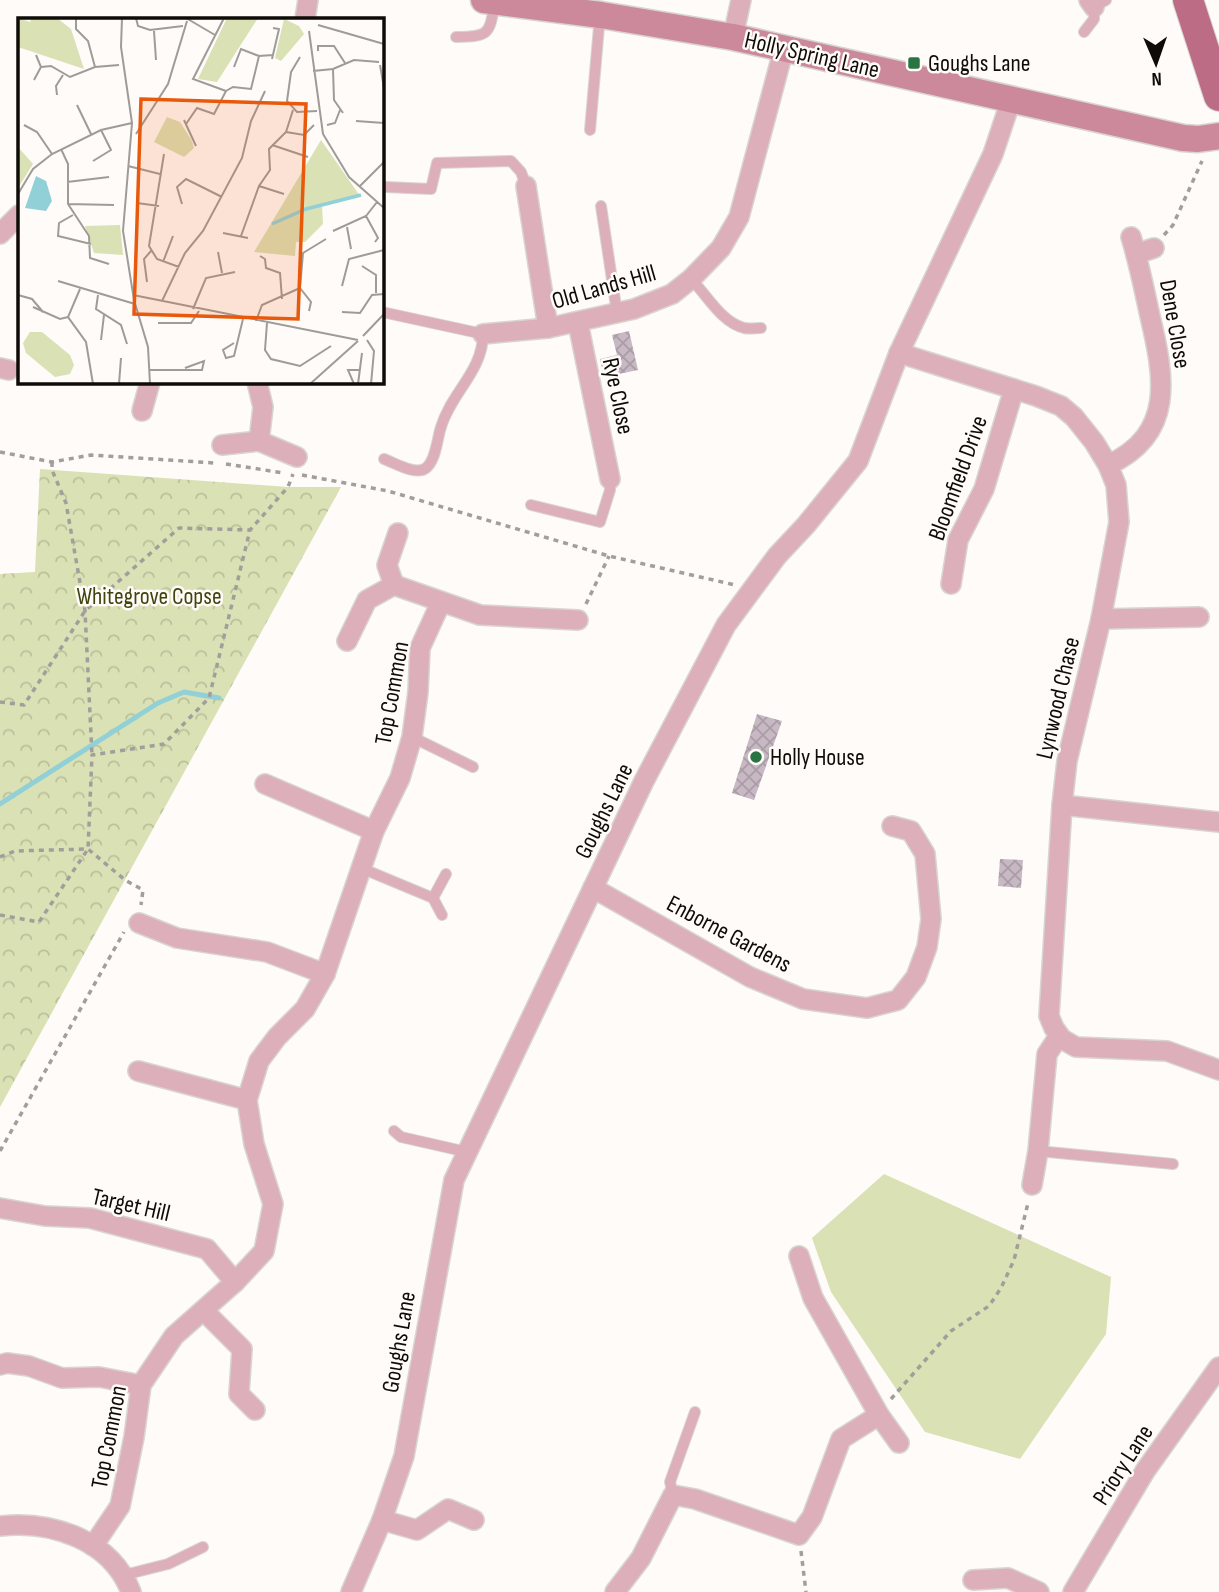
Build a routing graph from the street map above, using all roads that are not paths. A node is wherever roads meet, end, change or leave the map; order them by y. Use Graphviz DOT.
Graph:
graph roads {
  1 [pos="308,0"];
  2 [pos="741,0"];
  3 [pos="1188,0"];
  4 [pos="489,1"];
  5 [pos="1096,2"];
  6 [pos="600,15"];
  7 [pos="305,18"];
  8 [pos="1084,32"];
  9 [pos="456,37"];
  10 [pos="733,37"];
  11 [pos="784,48"];
  12 [pos="1217,81"];
  13 [pos="1011,100"];
  14 [pos="590,130"];
  15 [pos="1212,144"];
  16 [pos="526,186"];
  17 [pos="386,187"];
  18 [pos="601,206"];
  19 [pos="18,216"];
  20 [pos="0,234"];
  21 [pos="1141,246"];
  22 [pos="691,279"];
  23 [pos="383,312"];
  24 [pos="617,313"];
  25 [pos="578,323"];
  26 [pos="548,328"];
  27 [pos="761,328"];
  28 [pos="483,334"];
  29 [pos="899,353"];
  30 [pos="150,383"];
  31 [pos="257,383"];
  32 [pos="1014,389"];
  33 [pos="142,411"];
  34 [pos="259,441"];
  35 [pos="222,445"];
  36 [pos="384,459"];
  37 [pos="1108,465"];
  38 [pos="295,466"];
  39 [pos="611,479"];
  40 [pos="531,505"];
  41 [pos="398,533"];
  42 [pos="951,584"];
  43 [pos="394,585"];
  44 [pos="441,602"];
  45 [pos="1199,617"];
  46 [pos="1101,619"];
  47 [pos="578,620"];
  48 [pos="347,641"];
  49 [pos="412,737"];
  50 [pos="473,767"];
  51 [pos="265,784"];
  52 [pos="1062,805"];
  53 [pos="1219,822"];
  54 [pos="892,826"];
  55 [pos="374,831"];
  56 [pos="361,868"];
  57 [pos="446,874"];
  58 [pos="593,888"];
  59 [pos="433,898"];
  60 [pos="442,915"];
  61 [pos="139,923"];
  62 [pos="325,974"];
  63 [pos="1059,1036"];
  64 [pos="1219,1070"];
  65 [pos="138,1071"];
  66 [pos="247,1100"];
  67 [pos="394,1130"];
  68 [pos="1038,1151"];
  69 [pos="467,1152"];
  70 [pos="1173,1164"];
  71 [pos="1032,1185"];
  72 [pos="0,1208"];
  73 [pos="799,1256"];
  74 [pos="235,1282"];
  75 [pos="204,1311"];
  76 [pos="0,1365"];
  77 [pos="1219,1367"];
  78 [pos="141,1385"];
  79 [pos="255,1410"];
  80 [pos="695,1412"];
  81 [pos="879,1415"];
  82 [pos="899,1443"];
  83 [pos="673,1495"];
  84 [pos="382,1520"];
  85 [pos="474,1520"];
  86 [pos="0,1526"];
  87 [pos="93,1546"];
  88 [pos="203,1547"];
  89 [pos="973,1580"];
  90 [pos="128,1584"];
  91 [pos="351,1592"];
  92 [pos="615,1592"];
  93 [pos="1039,1592"];
  94 [pos="1073,1592"];
  1 -- 7 [label="street"];
  2 -- 10 [label="street"];
  3 -- 12 [label="main road"];
  4 -- 6 [label="street, Holly Spring Lane"];
  4 -- 9 [label="lane"];
  5 -- 8 [label="lane"];
  6 -- 10 [label="street, Holly Spring Lane"];
  6 -- 14 [label="lane"];
  10 -- 11 [label="street, Holly Spring Lane"];
  11 -- 13 [label="street, Holly Spring Lane"];
  11 -- 22 [label="street, Old Lands Hill"];
  13 -- 15 [label="street, Holly Spring Lane"];
  13 -- 29 [label="street, Goughs Lane"];
  16 -- 17 [label="lane"];
  16 -- 26 [label="street"];
  18 -- 24 [label="lane"];
  19 -- 20 [label="street"];
  21 -- 37 [label="street, Dene Close"];
  22 -- 24 [label="street, Old Lands Hill"];
  22 -- 27 [label="lane"];
  23 -- 28 [label="lane"];
  24 -- 25 [label="street, Old Lands Hill"];
  25 -- 26 [label="street, Old Lands Hill"];
  25 -- 39 [label="street, Rye Close"];
  26 -- 28 [label="street, Old Lands Hill"];
  28 -- 36 [label="lane"];
  29 -- 32 [label="street, Lynwood Chase"];
  29 -- 58 [label="street, Goughs Lane"];
  30 -- 33 [label="street"];
  31 -- 34 [label="street"];
  32 -- 37 [label="street, Lynwood Chase"];
  32 -- 42 [label="street, Bloomfield Drive"];
  34 -- 35 [label="street"];
  34 -- 38 [label="street"];
  37 -- 46 [label="street, Lynwood Chase"];
  39 -- 40 [label="lane"];
  41 -- 43 [label="street"];
  43 -- 44 [label="street"];
  43 -- 48 [label="street, Top Common"];
  44 -- 47 [label="street"];
  44 -- 49 [label="street, Top Common"];
  45 -- 46 [label="street"];
  46 -- 52 [label="street, Lynwood Chase"];
  49 -- 50 [label="lane"];
  49 -- 55 [label="street, Top Common"];
  51 -- 55 [label="street"];
  52 -- 53 [label="street"];
  52 -- 63 [label="street, Lynwood Chase"];
  54 -- 58 [label="street, Enborne Gardens"];
  55 -- 56 [label="street, Top Common"];
  56 -- 59 [label="lane"];
  56 -- 62 [label="street, Top Common"];
  57 -- 59 [label="lane"];
  58 -- 69 [label="street, Goughs Lane"];
  59 -- 60 [label="lane"];
  61 -- 62 [label="street"];
  62 -- 66 [label="street, Top Common"];
  63 -- 64 [label="street"];
  63 -- 68 [label="street"];
  65 -- 66 [label="street"];
  66 -- 74 [label="street, Top Common"];
  67 -- 69 [label="lane"];
  68 -- 70 [label="lane"];
  68 -- 71 [label="street"];
  69 -- 84 [label="street, Goughs Lane"];
  72 -- 74 [label="street, Target Hill"];
  73 -- 81 [label="street"];
  74 -- 75 [label="street, Top Common"];
  75 -- 78 [label="street, Top Common"];
  75 -- 79 [label="street"];
  76 -- 78 [label="street"];
  77 -- 94 [label="street, Priory Lane"];
  78 -- 87 [label="street, Top Common"];
  80 -- 83 [label="lane"];
  81 -- 82 [label="street"];
  81 -- 83 [label="street"];
  83 -- 92 [label="street"];
  84 -- 85 [label="street"];
  84 -- 91 [label="street, Goughs Lane"];
  86 -- 87 [label="street"];
  87 -- 90 [label="street"];
  88 -- 90 [label="lane"];
  89 -- 93 [label="street"];
}
